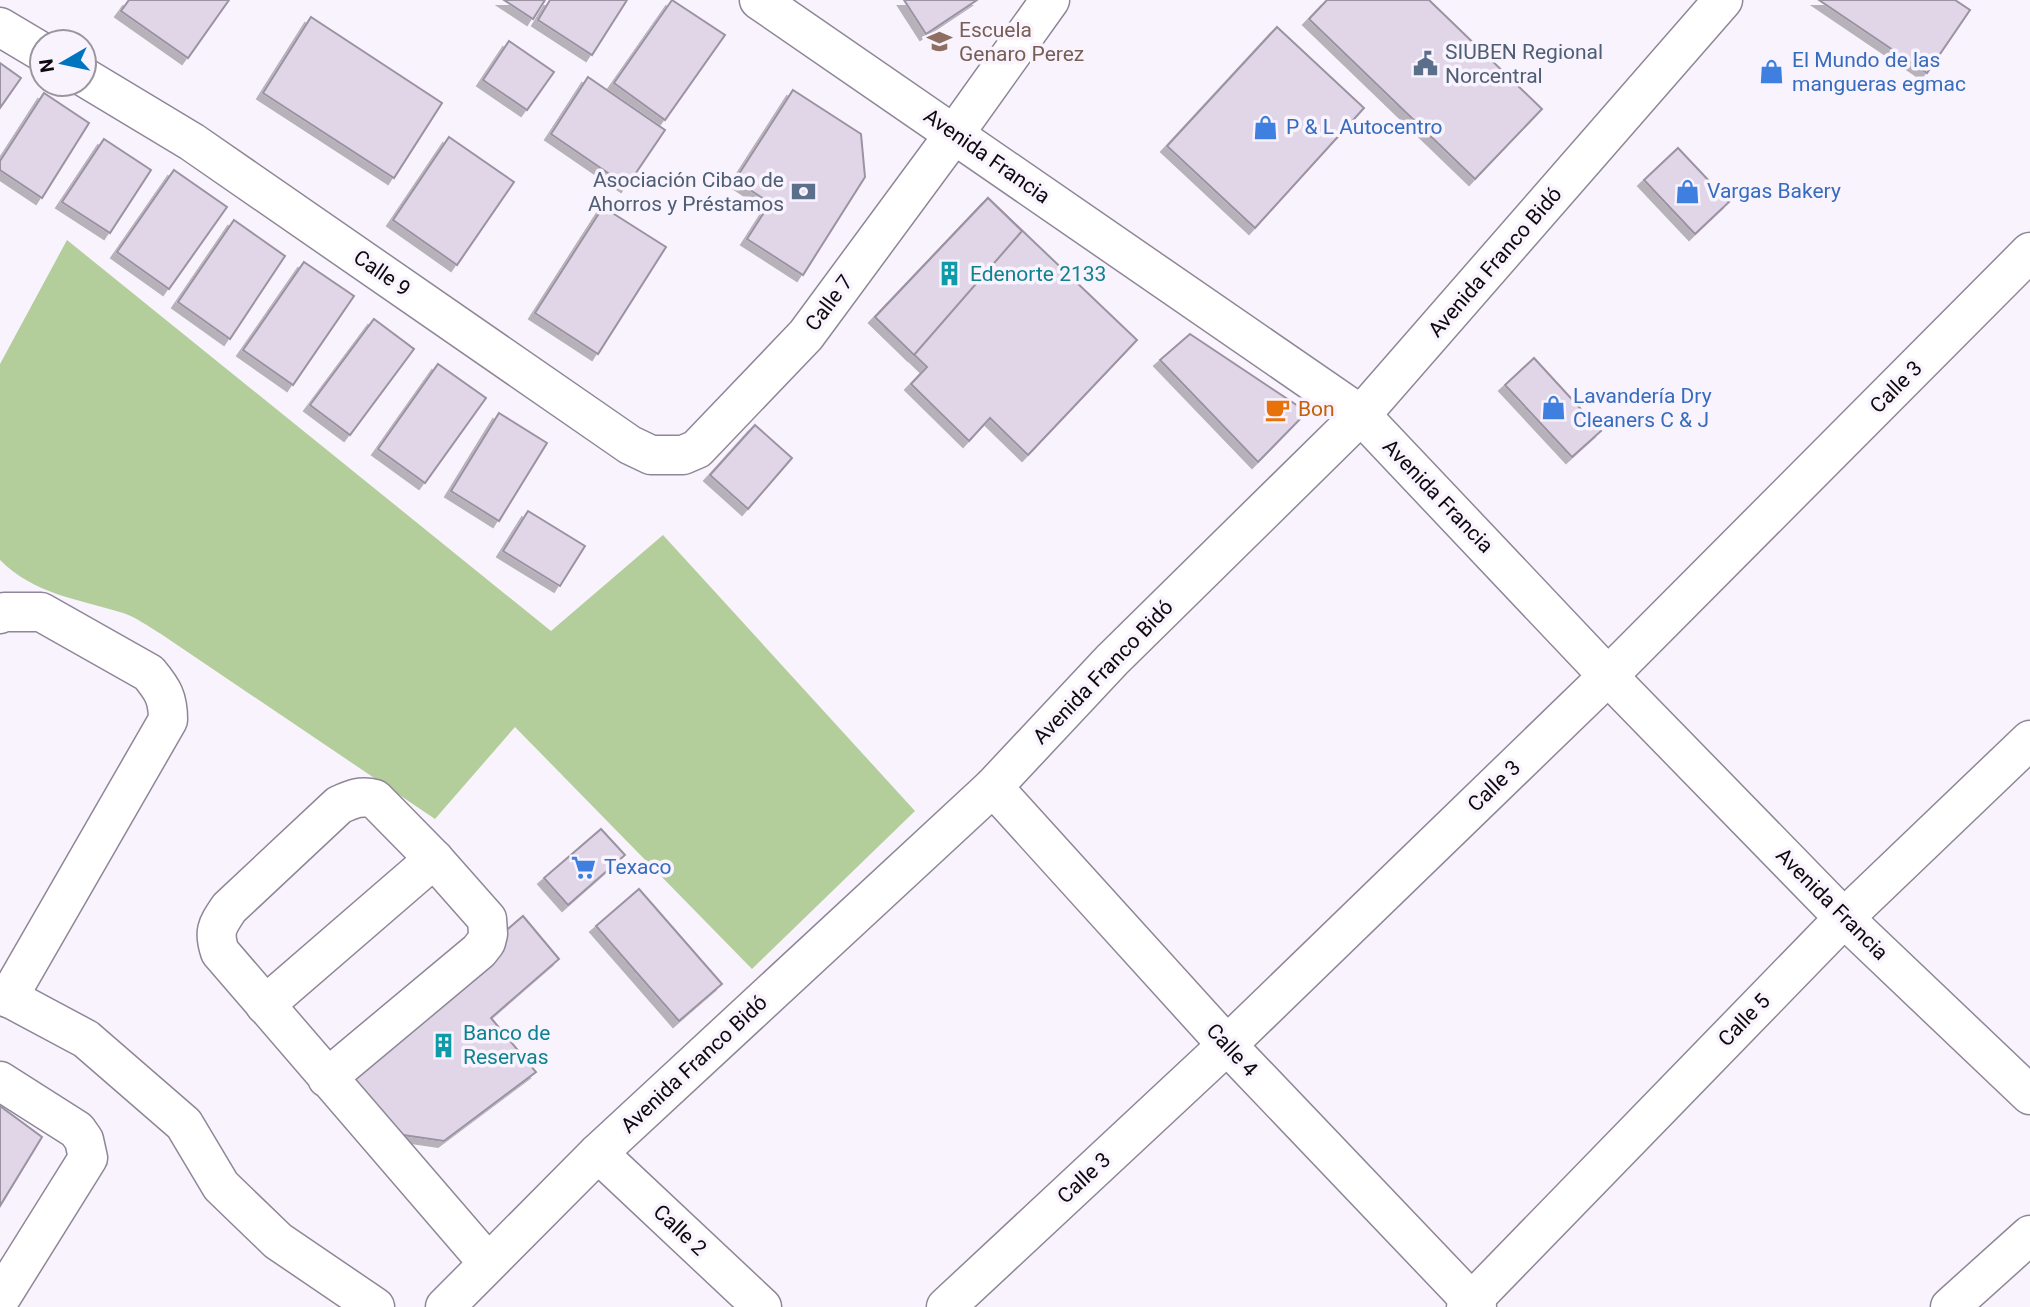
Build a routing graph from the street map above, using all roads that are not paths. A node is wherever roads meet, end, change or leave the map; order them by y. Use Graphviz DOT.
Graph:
graph roads {
  1 [pos="759,0"];
  2 [pos="1050,0"];
  3 [pos="1723,0"];
  4 [pos="0,27"];
  5 [pos="28,44"];
  6 [pos="98,85"];
  7 [pos="955,133"];
  8 [pos="2030,252"];
  9 [pos="1361,415"];
  10 [pos="683,455"];
  11 [pos="0,614"];
  12 [pos="1608,676"];
  13 [pos="2030,740"];
  14 [pos="993,787"];
  15 [pos="434,859"];
  16 [pos="1843,918"];
  17 [pos="4,996"];
  18 [pos="265,1005"];
  19 [pos="1227,1045"];
  20 [pos="327,1077"];
  21 [pos="0,1081"];
  22 [pos="2030,1096"];
  23 [pos="598,1153"];
  24 [pos="2030,1235"];
  25 [pos="488,1263"];
  26 [pos="13,1299"];
  27 [pos="1471,1305"];
  28 [pos="375,1307"];
  29 [pos="445,1307"];
  30 [pos="762,1307"];
  31 [pos="946,1307"];
  32 [pos="1950,1307"];
  1 -- 7 [label="street, Avenida Francia"];
  2 -- 7 [label="street"];
  3 -- 9 [label="street, Avenida Franco Bidó"];
  4 -- 5 [label="street"];
  6 -- 10 [label="street, Calle 9"];
  7 -- 9 [label="street, Avenida Francia"];
  7 -- 10 [label="street, Calle 7"];
  8 -- 12 [label="street, Calle 3"];
  9 -- 12 [label="street, Avenida Francia"];
  9 -- 14 [label="street, Avenida Franco Bidó"];
  11 -- 17 [label="street"];
  12 -- 16 [label="street, Avenida Francia"];
  12 -- 19 [label="street, Calle 3"];
  13 -- 16 [label="street, Calle 5"];
  14 -- 19 [label="street, Calle 4"];
  14 -- 23 [label="street, Avenida Franco Bidó"];
  15 -- 18 [label="street"];
  15 -- 18 [label="street"];
  15 -- 20 [label="street"];
  16 -- 22 [label="street, Avenida Francia"];
  16 -- 27 [label="street, Calle 5"];
  17 -- 28 [label="street"];
  18 -- 20 [label="street"];
  19 -- 27 [label="street, Calle 4"];
  19 -- 31 [label="street, Calle 3"];
  20 -- 25 [label="street"];
  21 -- 26 [label="street"];
  23 -- 25 [label="street, Avenida Franco Bidó"];
  23 -- 30 [label="street, Calle 2"];
  24 -- 32 [label="street"];
  25 -- 29 [label="street, Avenida Franco Bidó"];
}
